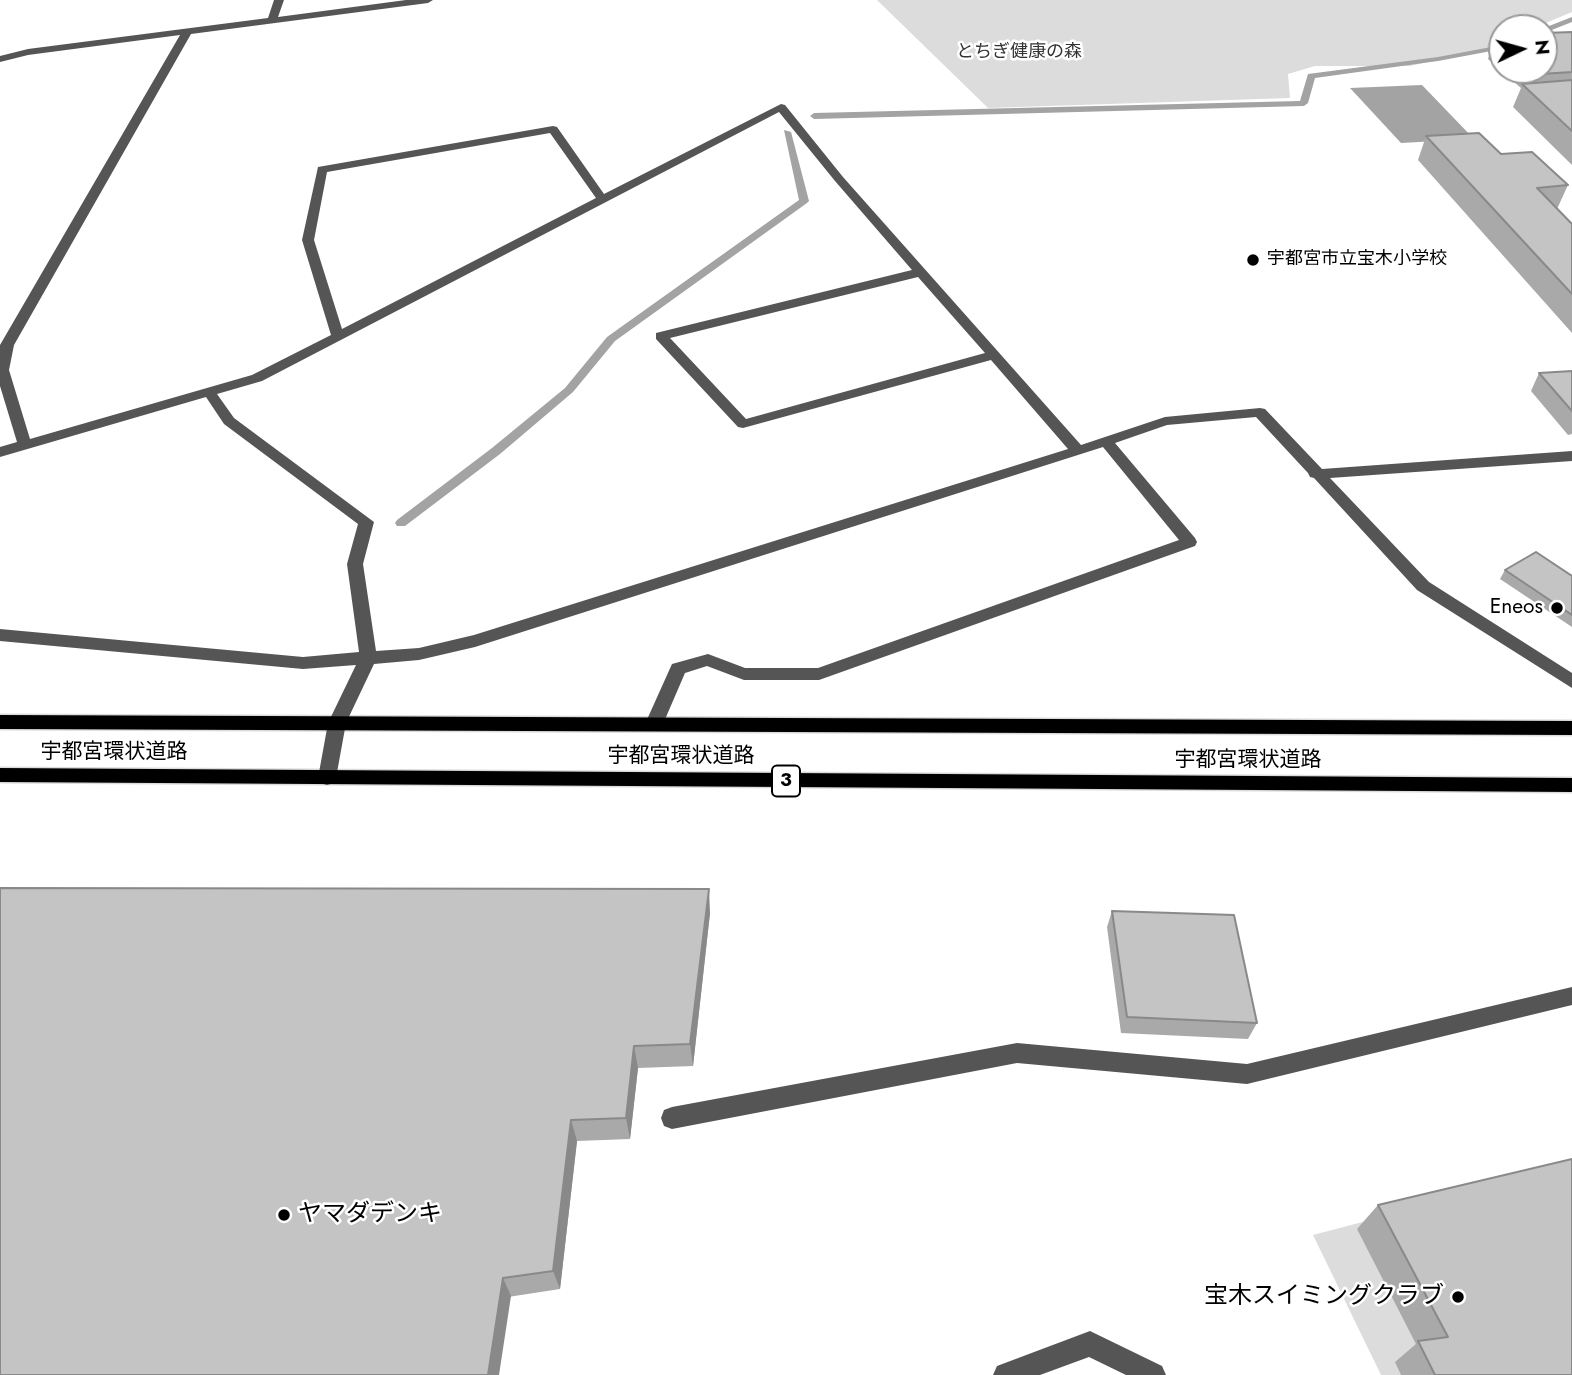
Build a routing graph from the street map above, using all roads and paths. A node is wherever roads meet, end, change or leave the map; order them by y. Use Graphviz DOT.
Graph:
graph roads {
  1 [pos="279,0"];
  2 [pos="428,0"];
  3 [pos="272,19"];
  4 [pos="188,30"];
  5 [pos="0,57"];
  6 [pos="603,200"];
  7 [pos="921,272"];
  8 [pos="338,336"];
  9 [pos="994,355"];
  10 [pos="209,392"];
  11 [pos="1106,441"];
  12 [pos="25,445"];
  13 [pos="1078,451"];
  14 [pos="0,453"];
  15 [pos="1572,456"];
  16 [pos="1315,474"];
  17 [pos="0,635"];
  18 [pos="368,658"];
  19 [pos="1572,682"];
  20 [pos="0,722"];
  21 [pos="337,723"];
  22 [pos="654,724"];
  23 [pos="1572,728"];
  24 [pos="0,775"];
  25 [pos="327,778"];
  26 [pos="1572,785"];
  27 [pos="1572,996"];
  28 [pos="671,1118"];
  29 [pos="1006,1375"];
  30 [pos="1153,1375"];
  1 -- 3 [label="street"];
  2 -- 3 [label="street"];
  3 -- 4 [label="street"];
  4 -- 5 [label="street"];
  4 -- 12 [label="street"];
  6 -- 7 [label="street"];
  6 -- 8 [label="street"];
  6 -- 8 [label="street"];
  7 -- 9 [label="street"];
  7 -- 9 [label="street"];
  8 -- 10 [label="street"];
  9 -- 13 [label="street"];
  10 -- 12 [label="street"];
  10 -- 18 [label="street"];
  11 -- 13 [label="street"];
  11 -- 16 [label="street"];
  11 -- 22 [label="street"];
  12 -- 14 [label="street"];
  13 -- 18 [label="street"];
  15 -- 16 [label="street"];
  16 -- 19 [label="street"];
  17 -- 18 [label="street"];
  18 -- 21 [label="street"];
  20 -- 21 [label="main road, 宇都宮環状道路"];
  21 -- 22 [label="main road, 宇都宮環状道路"];
  21 -- 25 [label="street"];
  22 -- 23 [label="main road, 宇都宮環状道路"];
  24 -- 25 [label="main road, 宇都宮環状道路 / 3"];
  25 -- 26 [label="main road, 宇都宮環状道路 / 3"];
  27 -- 28 [label="street"];
  29 -- 30 [label="street"];
}
